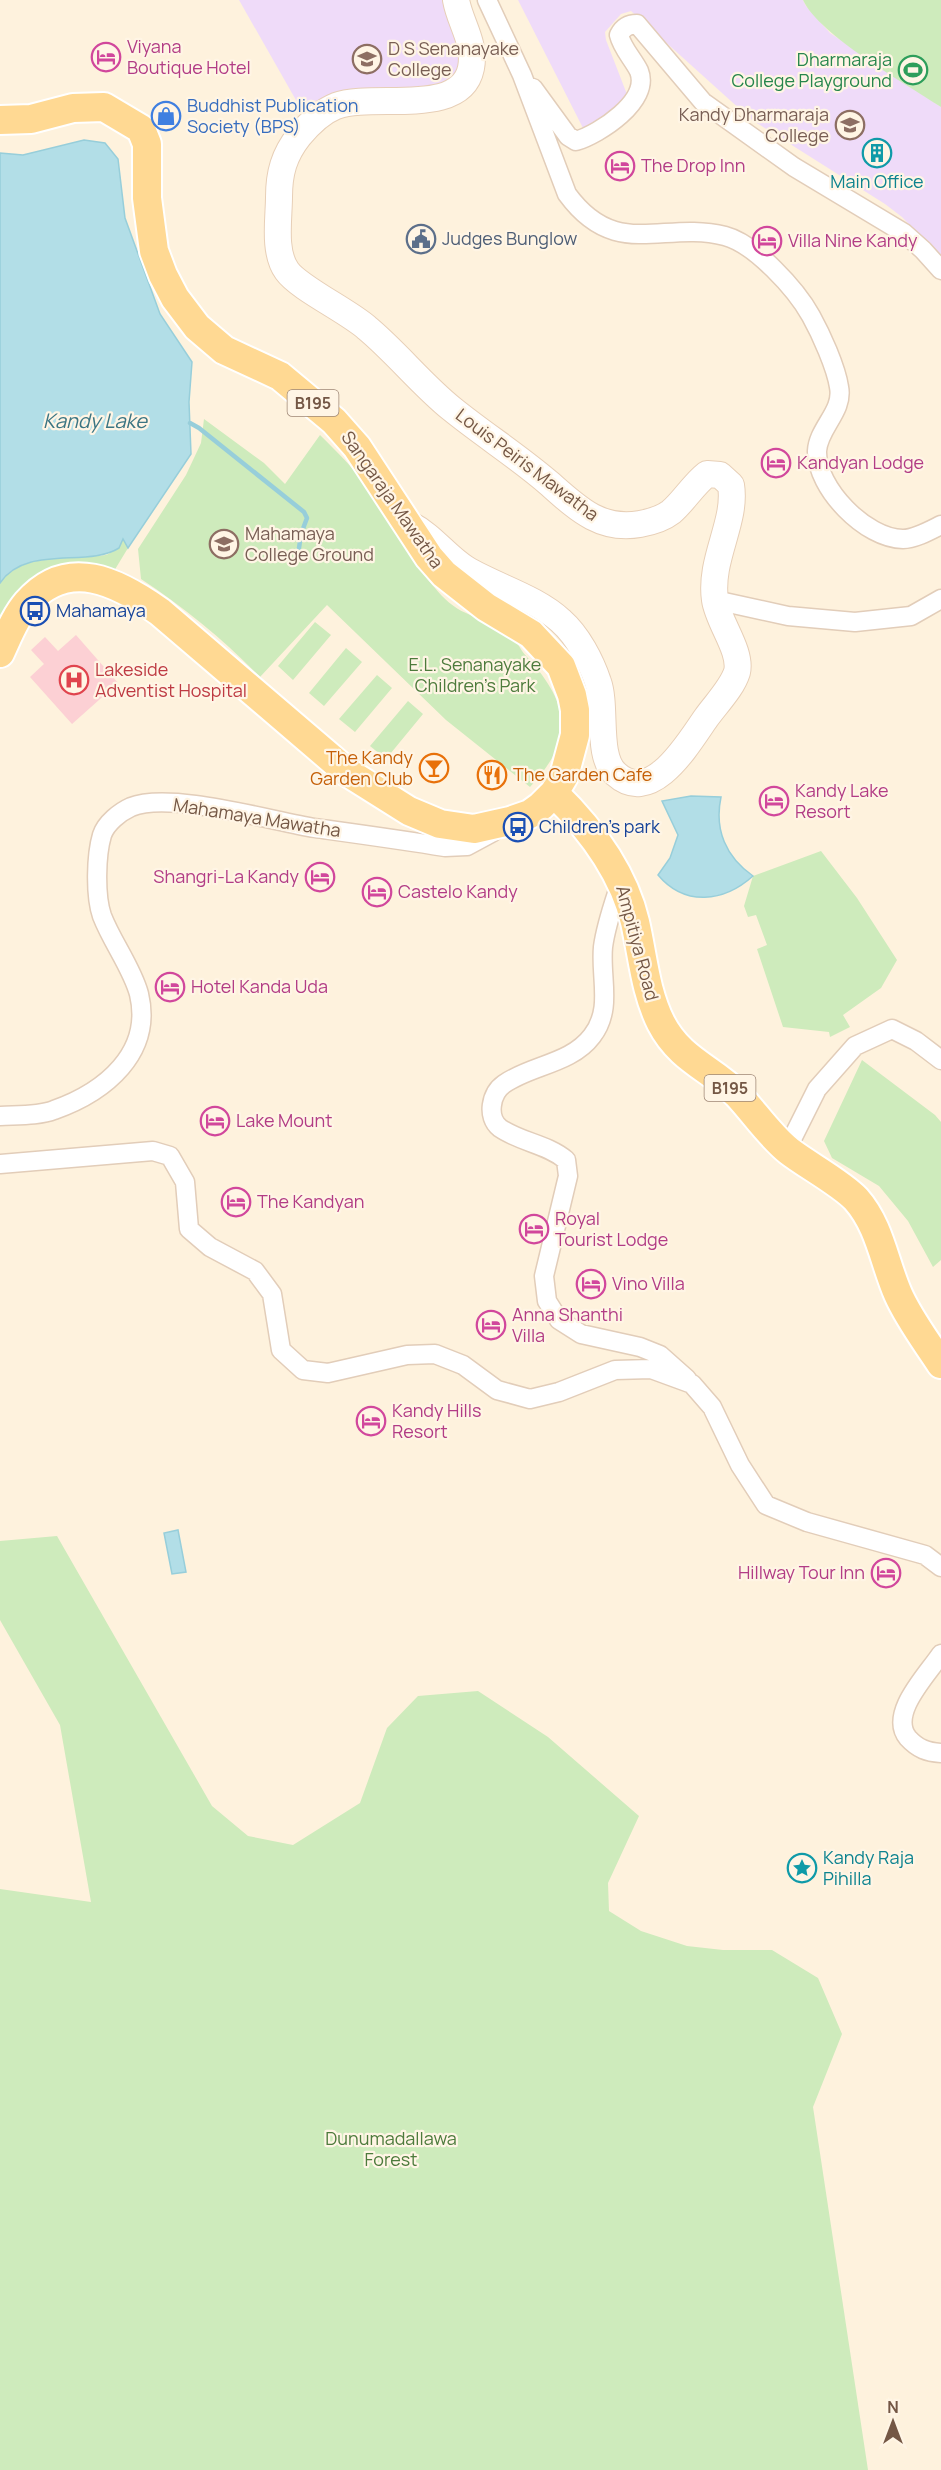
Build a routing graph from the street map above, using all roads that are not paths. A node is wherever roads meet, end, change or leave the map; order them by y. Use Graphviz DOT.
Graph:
graph roads {
  1 [pos="456,0"];
  2 [pos="487,0"];
  3 [pos="522,75"];
  4 [pos="0,120"];
  5 [pos="941,270"];
  6 [pos="405,522"];
  7 [pos="941,525"];
  8 [pos="941,599"];
  9 [pos="715,600"];
  10 [pos="0,653"];
  11 [pos="554,793"];
  12 [pos="510,821"];
  13 [pos="621,881"];
  14 [pos="941,1060"];
  15 [pos="0,1116"];
  16 [pos="787,1149"];
  17 [pos="0,1164"];
  18 [pos="941,1364"];
  19 [pos="692,1384"];
  20 [pos="941,1567"];
  21 [pos="941,1654"];
  22 [pos="941,1753"];
  1 -- 9 [label="main road, Louis Peiris Mawatha"];
  2 -- 3 [label="street"];
  3 -- 5 [label="street"];
  3 -- 7 [label="street"];
  4 -- 6 [label="main road, Sangaraja Mawatha / B195"];
  6 -- 9 [label="main road, Louis Peiris Mawatha"];
  6 -- 11 [label="main road, Sangaraja Mawatha / B195"];
  8 -- 9 [label="street"];
  10 -- 12 [label="main road, Sangaraja Mawatha"];
  11 -- 12 [label="main road, Sangaraja Mawatha"];
  11 -- 13 [label="main road, Ampitiya Road / B195"];
  12 -- 15 [label="street, Mahamaya Mawatha"];
  13 -- 16 [label="main road, Ampitiya Road / B195"];
  13 -- 19 [label="street"];
  14 -- 16 [label="street"];
  16 -- 18 [label="main road, Ampitiya Road / B195"];
  17 -- 19 [label="street"];
  19 -- 20 [label="street"];
  21 -- 22 [label="street"];
}
